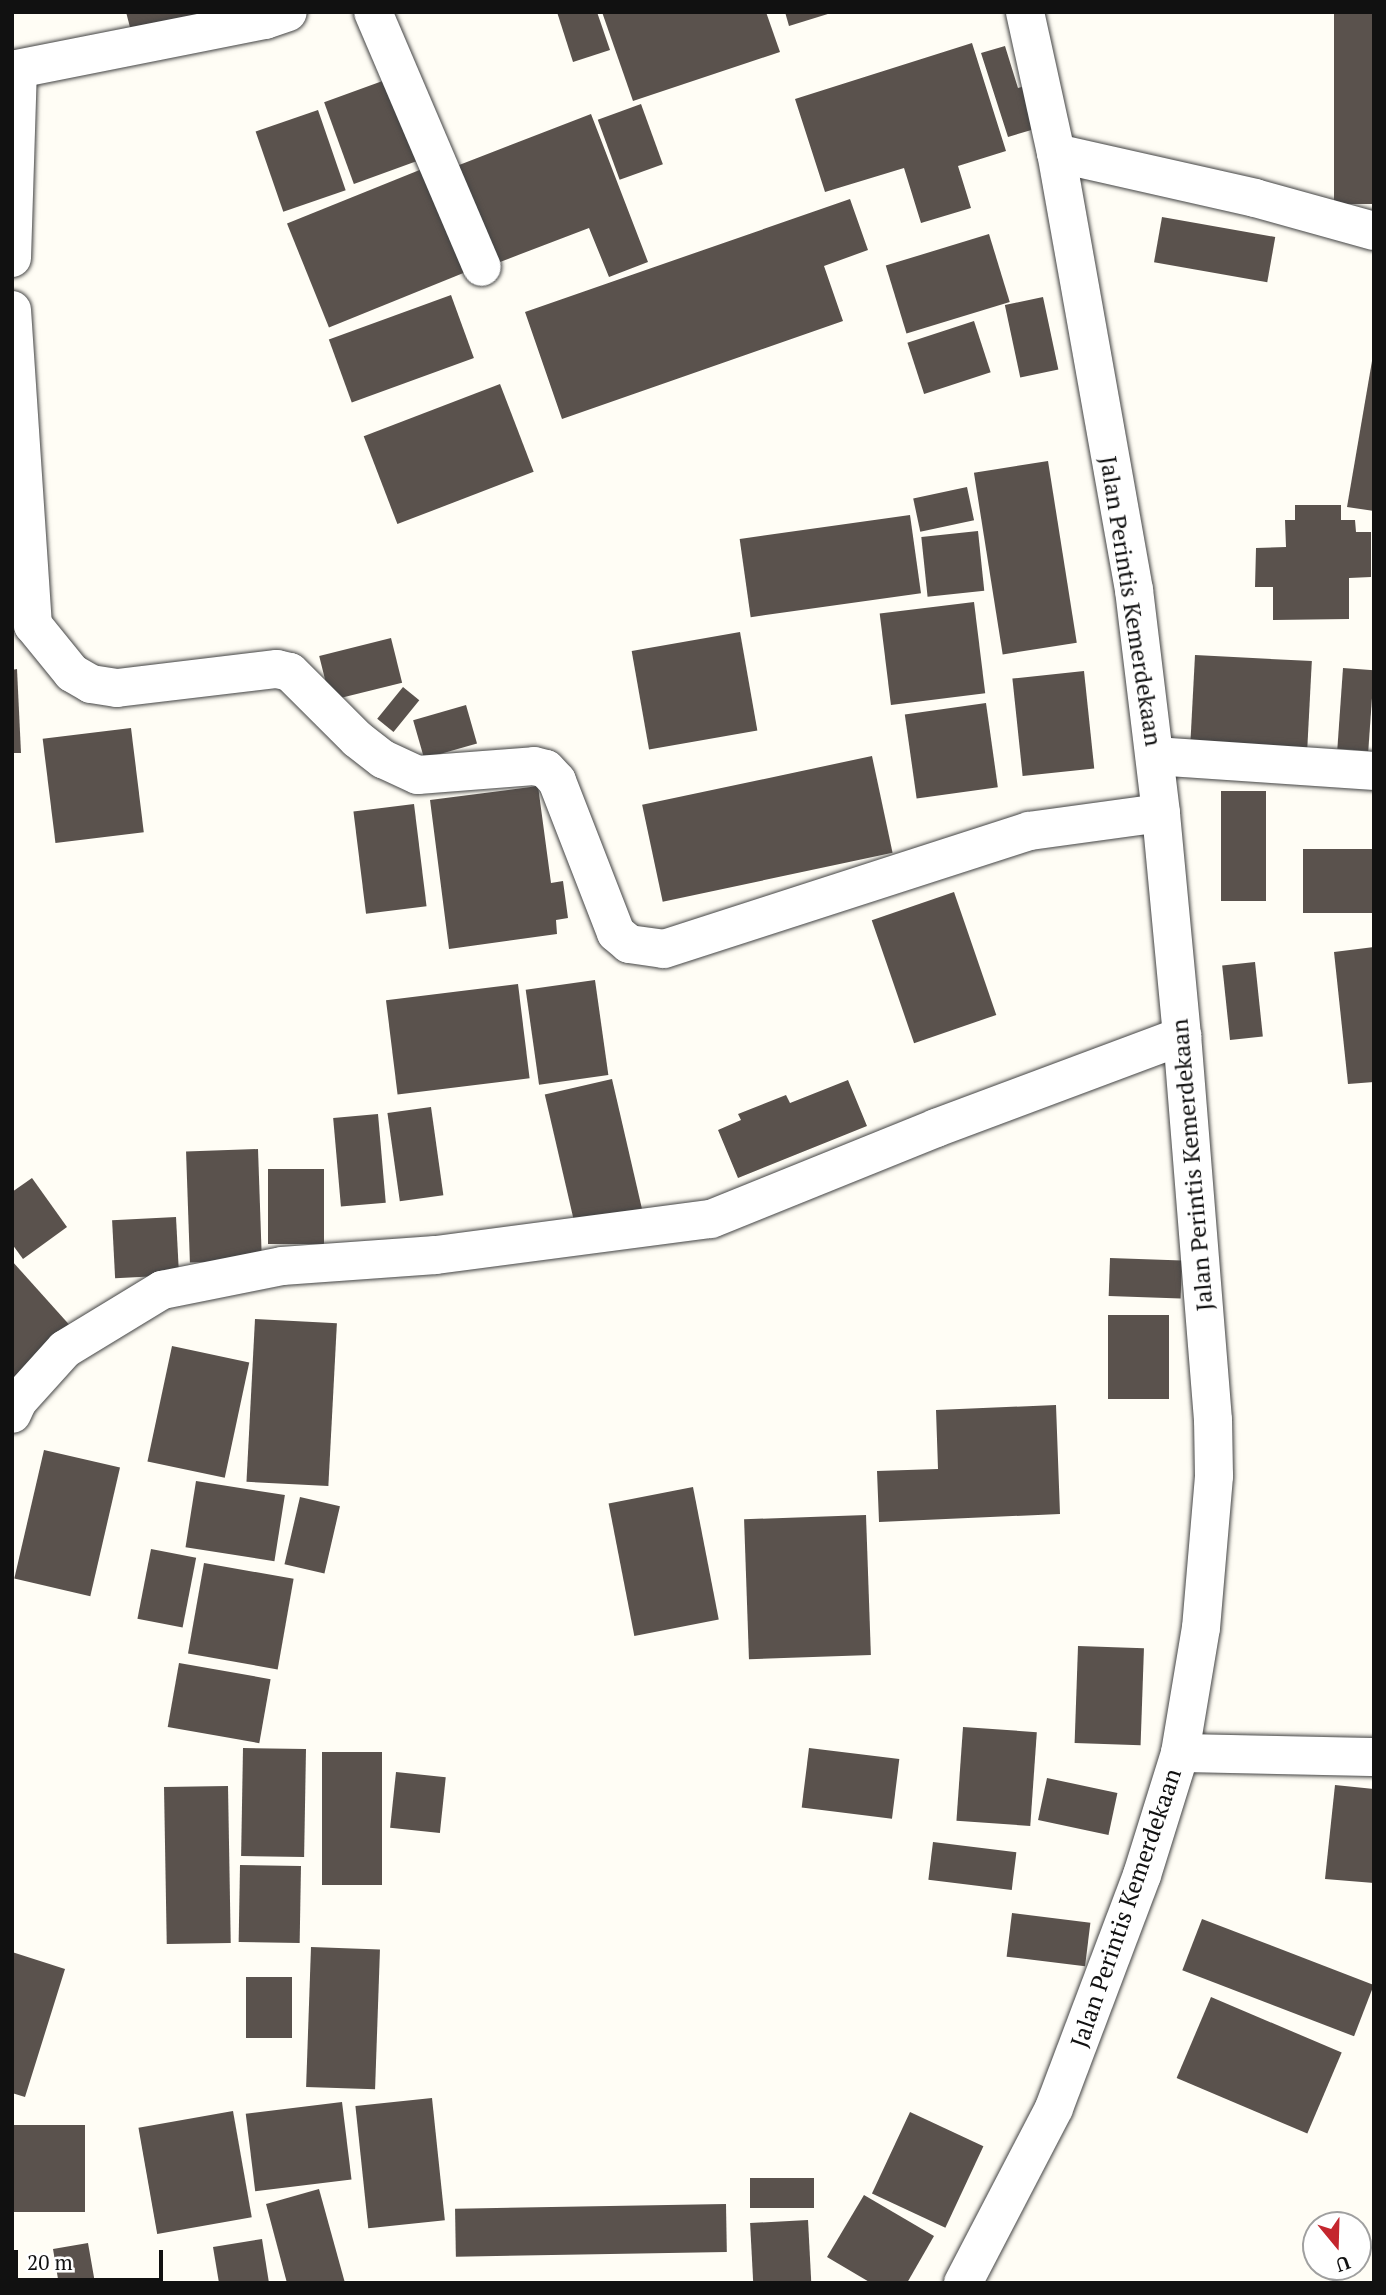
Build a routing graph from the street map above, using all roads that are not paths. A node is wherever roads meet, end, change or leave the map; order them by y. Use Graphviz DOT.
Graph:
graph roads {
  1 [pos="288,12"];
  2 [pos="373,12"];
  3 [pos="1025,12"];
  4 [pos="15,69"];
  5 [pos="1056,153"];
  6 [pos="1374,231"];
  7 [pos="12,258"];
  8 [pos="482,267"];
  9 [pos="12,310"];
  10 [pos="1155,756"];
  11 [pos="1374,771"];
  12 [pos="1161,813"];
  13 [pos="1182,1036"];
  14 [pos="12,1414"];
  15 [pos="1180,1753"];
  16 [pos="1374,1757"];
  17 [pos="963,2283"];
  1 -- 4 [label="street"];
  2 -- 8 [label="street"];
  3 -- 5 [label="street, Jalan Perintis Kemerdekaan"];
  4 -- 7 [label="street"];
  5 -- 6 [label="street"];
  5 -- 10 [label="street, Jalan Perintis Kemerdekaan"];
  9 -- 12 [label="street"];
  10 -- 11 [label="street"];
  10 -- 12 [label="street, Jalan Perintis Kemerdekaan"];
  12 -- 13 [label="street, Jalan Perintis Kemerdekaan"];
  13 -- 14 [label="street"];
  13 -- 15 [label="street, Jalan Perintis Kemerdekaan"];
  15 -- 16 [label="street"];
  15 -- 17 [label="street, Jalan Perintis Kemerdekaan"];
}
